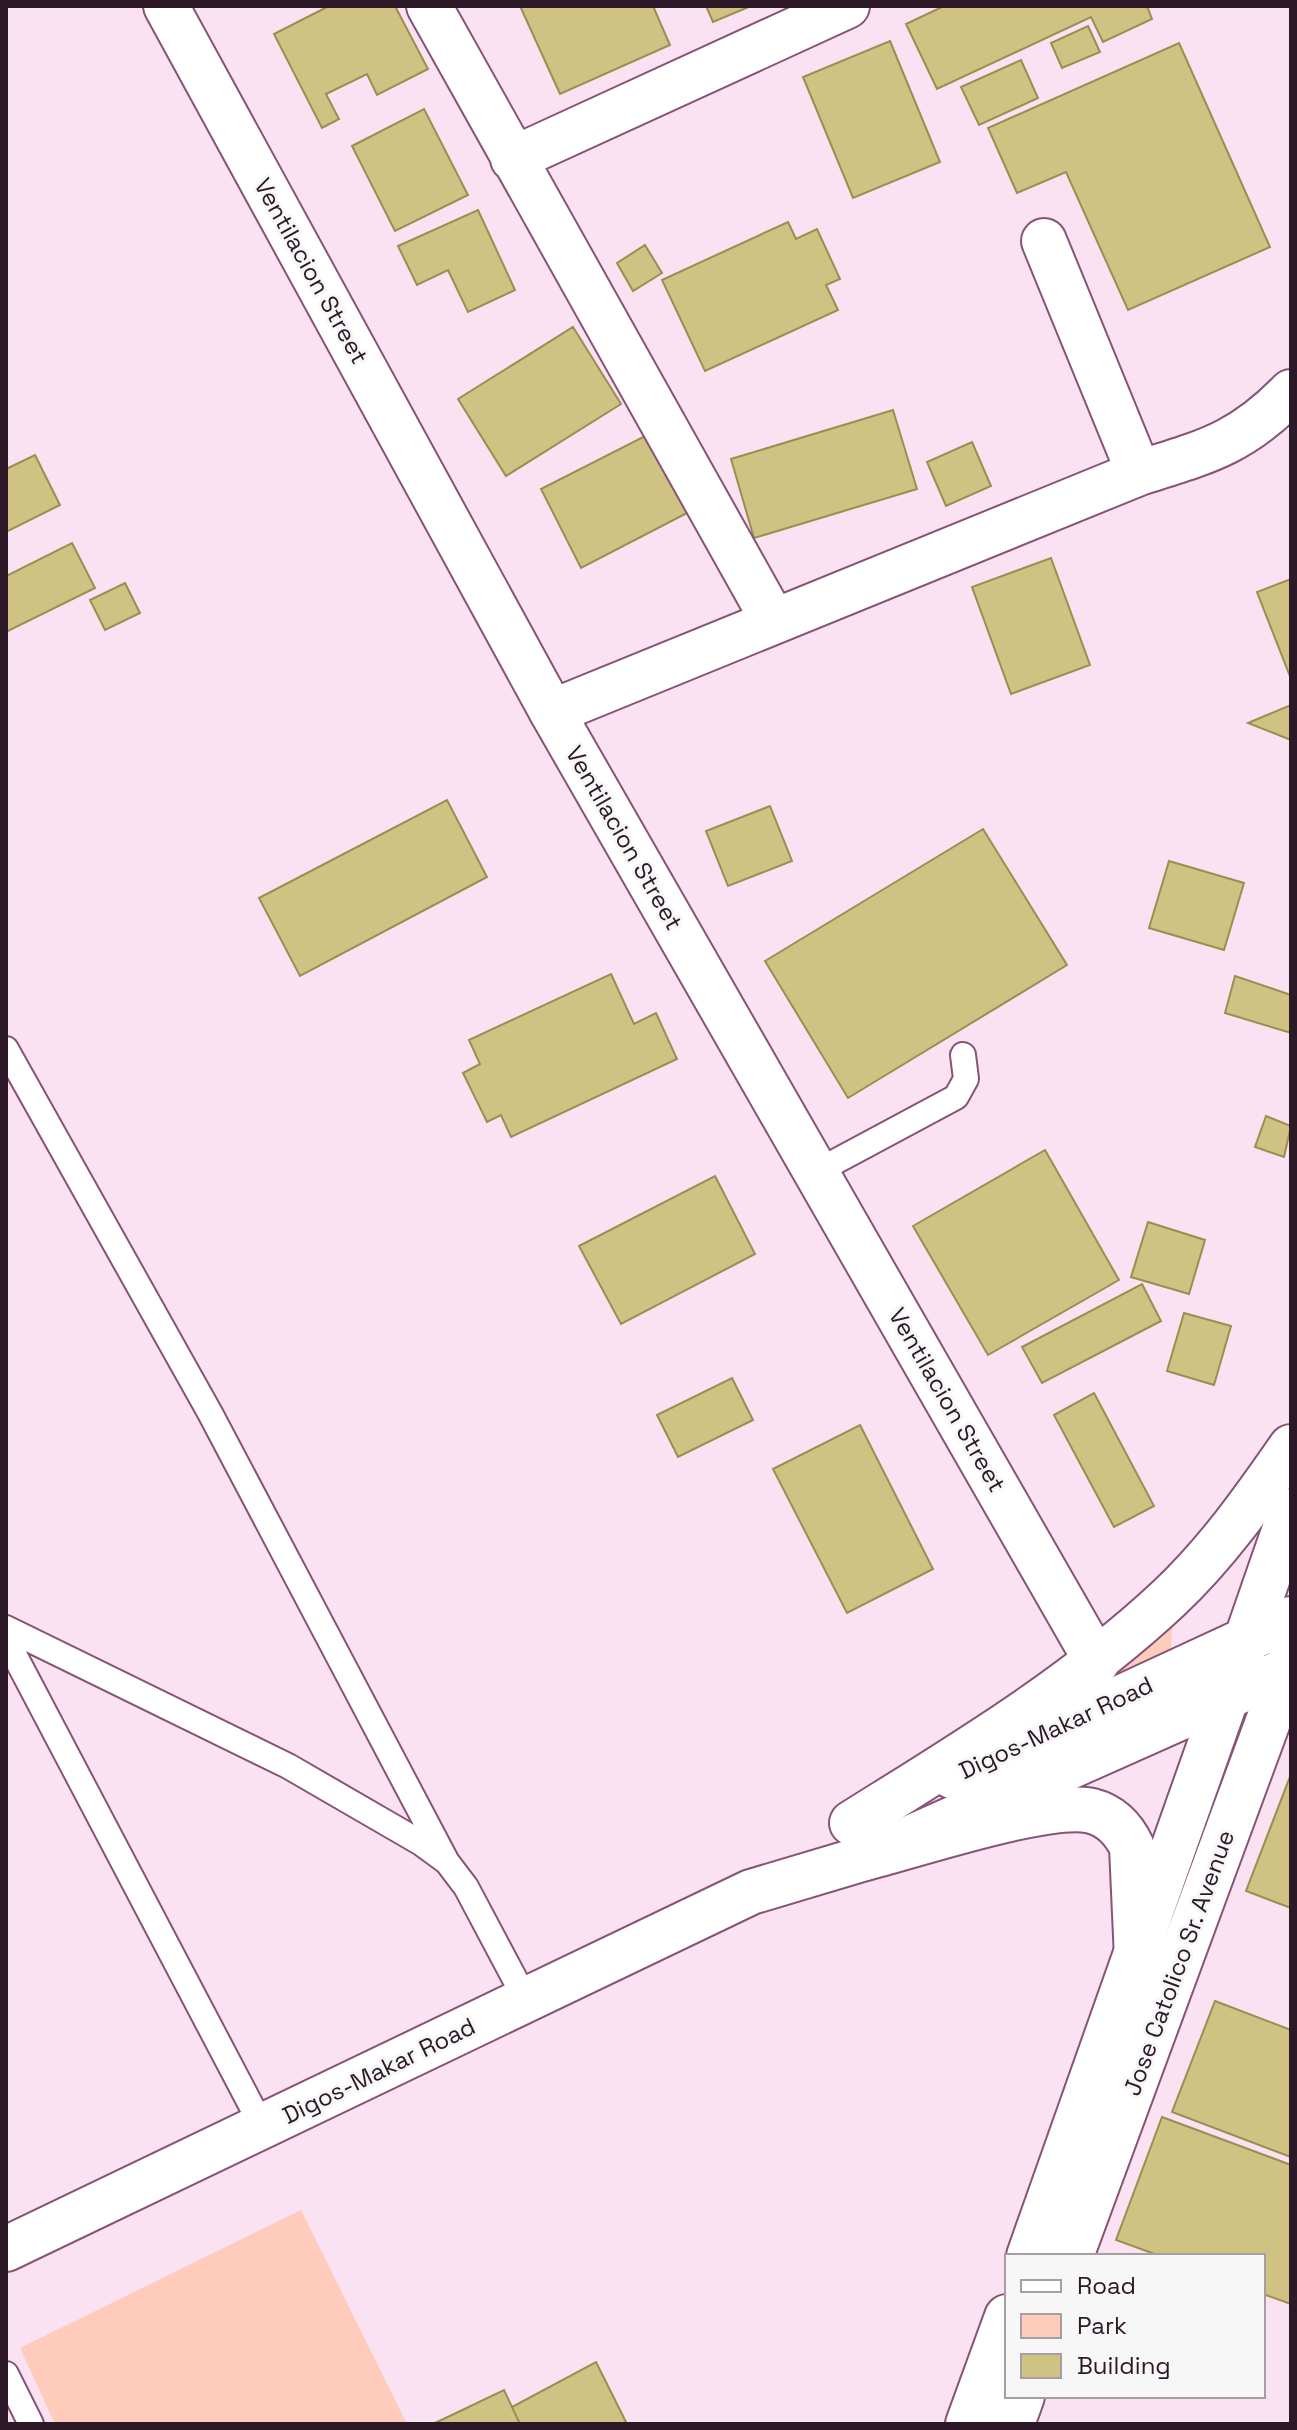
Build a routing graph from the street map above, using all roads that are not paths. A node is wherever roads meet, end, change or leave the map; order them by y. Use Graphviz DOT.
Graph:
graph roads {
  1 [pos="166,6"];
  2 [pos="429,6"];
  3 [pos="847,6"];
  4 [pos="513,159"];
  5 [pos="1044,241"];
  6 [pos="1291,392"];
  7 [pos="1139,473"];
  8 [pos="773,620"];
  9 [pos="552,712"];
  10 [pos="6,1049"];
  11 [pos="963,1055"];
  12 [pos="816,1172"];
  13 [pos="1291,1447"];
  14 [pos="1291,1511"];
  15 [pos="1291,1619"];
  16 [pos="6,1628"];
  17 [pos="6,1639"];
  18 [pos="1246,1640"];
  19 [pos="1097,1662"];
  20 [pos="1290,1666"];
  21 [pos="1226,1699"];
  22 [pos="858,1840"];
  23 [pos="447,1862"];
  24 [pos="1137,1958"];
  25 [pos="526,2000"];
  26 [pos="262,2126"];
  27 [pos="6,2249"];
  28 [pos="1030,2254"];
  29 [pos="1072,2254"];
  30 [pos="1005,2322"];
  31 [pos="6,2374"];
  32 [pos="1021,2398"];
  33 [pos="31,2424"];
  34 [pos="968,2424"];
  35 [pos="1012,2424"];
  1 -- 9 [label="main road, Ventilacion Street"];
  2 -- 4 [label="main road"];
  3 -- 4 [label="main road"];
  4 -- 8 [label="main road"];
  5 -- 7 [label="main road"];
  6 -- 7 [label="main road"];
  7 -- 8 [label="main road"];
  8 -- 9 [label="main road"];
  9 -- 12 [label="main road, Ventilacion Street"];
  10 -- 23 [label="lane"];
  11 -- 12 [label="lane"];
  12 -- 19 [label="main road, Ventilacion Street"];
  13 -- 19 [label="main road"];
  14 -- 18 [label="main road"];
  15 -- 18 [label="main road, Digos-Makar Road"];
  16 -- 23 [label="lane"];
  17 -- 26 [label="lane"];
  18 -- 21 [label="main road, Jose Catolico Sr. Avenue"];
  18 -- 22 [label="main road, Digos-Makar Road"];
  19 -- 22 [label="main road"];
  20 -- 21 [label="main road, Digos-Makar Road"];
  20 -- 29 [label="main road, Jose Catolico Sr. Avenue"];
  21 -- 22 [label="main road, Digos-Makar Road"];
  21 -- 24 [label="main road, Jose Catolico Sr. Avenue"];
  22 -- 24 [label="main road"];
  22 -- 25 [label="main road, Digos-Makar Road"];
  23 -- 25 [label="lane"];
  24 -- 28 [label="main road, Jose Catolico Sr. Avenue"];
  25 -- 26 [label="main road, Digos-Makar Road"];
  26 -- 27 [label="main road, Digos-Makar Road"];
  30 -- 34 [label="main road"];
  31 -- 33 [label="lane"];
  32 -- 35 [label="main road"];
}
